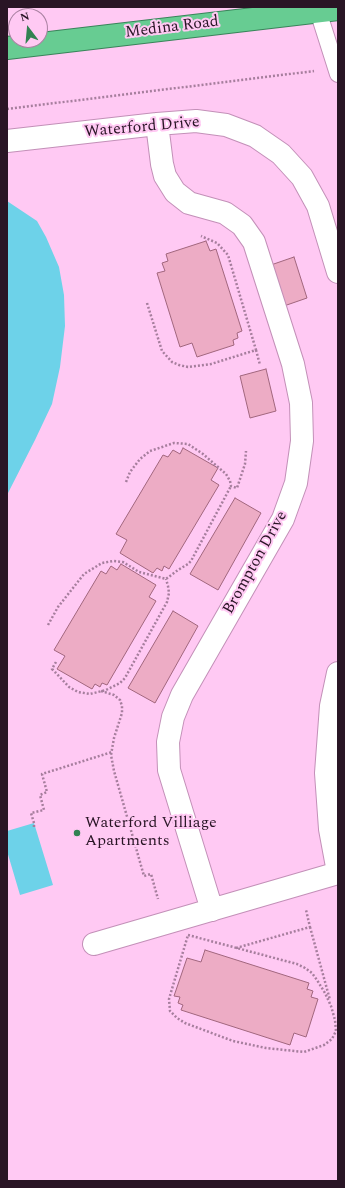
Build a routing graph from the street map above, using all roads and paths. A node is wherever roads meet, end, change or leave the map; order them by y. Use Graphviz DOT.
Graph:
graph roads {
  1 [pos="328,10"];
  2 [pos="7,48"];
  3 [pos="337,71"];
  4 [pos="7,109"];
  5 [pos="157,124"];
  6 [pos="7,141"];
  7 [pos="201,236"];
  8 [pos="338,272"];
  9 [pos="147,303"];
  10 [pos="256,350"];
  11 [pos="260,365"];
  12 [pos="246,451"];
  13 [pos="126,482"];
  14 [pos="231,486"];
  15 [pos="166,579"];
  16 [pos="48,625"];
  17 [pos="56,662"];
  18 [pos="338,673"];
  19 [pos="101,691"];
  20 [pos="112,752"];
  21 [pos="332,772"];
  22 [pos="34,827"];
  23 [pos="338,873"];
  24 [pos="151,874"];
  25 [pos="299,884"];
  26 [pos="212,910"];
  27 [pos="310,927"];
  28 [pos="94,944"];
  29 [pos="235,948"];
  30 [pos="334,1016"];
  31 [pos="336,1031"];
  32 [pos="338,1036"];
  1 -- 2 [label="highway, Medina Road"];
  1 -- 3 [label="lane"];
  3 -- 4 [label="path"];
  5 -- 6 [label="street, Waterford Drive"];
  5 -- 8 [label="street, Waterford Drive"];
  5 -- 26 [label="street, Brompton Drive"];
  7 -- 10 [label="path"];
  9 -- 10 [label="path"];
  10 -- 11 [label="path"];
  12 -- 14 [label="path"];
  13 -- 14 [label="path"];
  14 -- 15 [label="path"];
  15 -- 16 [label="path"];
  15 -- 19 [label="path"];
  17 -- 19 [label="path"];
  18 -- 21 [label="street"];
  19 -- 20 [label="path"];
  20 -- 22 [label="path"];
  20 -- 24 [label="path"];
  21 -- 23 [label="street"];
  23 -- 25 [label="street"];
  25 -- 26 [label="street"];
  25 -- 27 [label="path"];
  26 -- 28 [label="street"];
  27 -- 29 [label="path"];
  27 -- 30 [label="path"];
  29 -- 30 [label="path"];
  29 -- 31 [label="path"];
  30 -- 31 [label="path"];
  31 -- 32 [label="path"];
}
